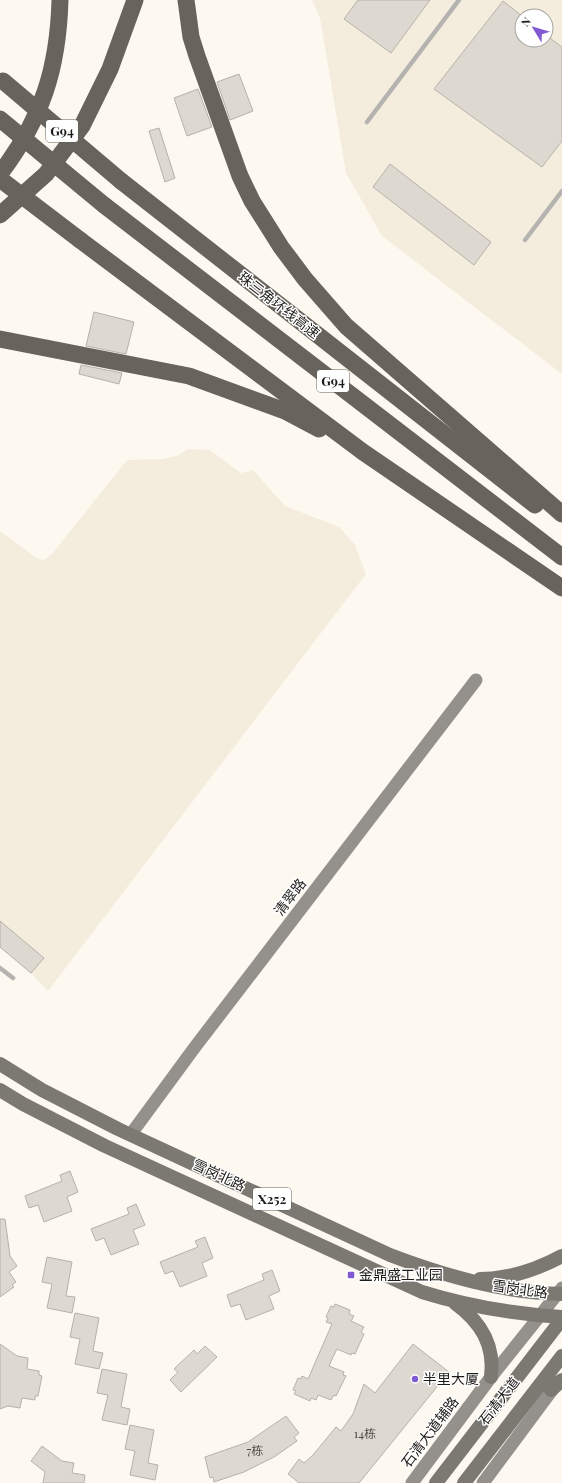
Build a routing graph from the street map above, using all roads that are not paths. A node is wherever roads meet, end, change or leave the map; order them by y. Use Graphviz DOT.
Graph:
graph roads {
  1 [pos="60,0"];
  2 [pos="135,0"];
  3 [pos="186,0"];
  4 [pos="459,0"];
  5 [pos="1,80"];
  6 [pos="0,119"];
  7 [pos="367,122"];
  8 [pos="0,174"];
  9 [pos="0,179"];
  10 [pos="562,191"];
  11 [pos="0,215"];
  12 [pos="525,240"];
  13 [pos="0,339"];
  14 [pos="363,452"];
  15 [pos="562,514"];
  16 [pos="562,526"];
  17 [pos="562,557"];
  18 [pos="562,588"];
  19 [pos="476,680"];
  20 [pos="0,968"];
  21 [pos="13,978"];
  22 [pos="0,1064"];
  23 [pos="0,1090"];
  24 [pos="131,1134"];
  25 [pos="562,1256"];
  26 [pos="461,1279"];
  27 [pos="560,1292"];
  28 [pos="453,1302"];
  29 [pos="541,1316"];
  30 [pos="562,1318"];
  31 [pos="562,1356"];
  32 [pos="562,1376"];
  33 [pos="491,1377"];
  34 [pos="562,1380"];
  35 [pos="551,1390"];
  36 [pos="438,1481"];
  37 [pos="412,1483"];
  38 [pos="464,1483"];
  39 [pos="483,1483"];
  1 -- 8 [label="highway"];
  2 -- 11 [label="highway"];
  3 -- 15 [label="highway"];
  4 -- 7 [label="lane"];
  5 -- 16 [label="highway, 珠三角环线高速 / G94, bridge"];
  6 -- 17 [label="highway, 珠三角环线高速 / G94, bridge"];
  9 -- 14 [label="highway, bridge"];
  10 -- 12 [label="lane"];
  13 -- 14 [label="highway"];
  14 -- 18 [label="highway"];
  19 -- 24 [label="street, 清翠路"];
  20 -- 21 [label="lane"];
  22 -- 24 [label="main road, 雪岗北路 / X252"];
  23 -- 28 [label="main road, 雪岗北路 / X252"];
  24 -- 26 [label="main road, 雪岗北路 / X252"];
  25 -- 26 [label="main road"];
  26 -- 27 [label="main road, 雪岗北路 / X252"];
  27 -- 29 [label="street, 石清大道辅路"];
  28 -- 29 [label="main road, 雪岗北路 / X252"];
  28 -- 33 [label="main road"];
  29 -- 30 [label="main road, 雪岗北路 / X252"];
  29 -- 33 [label="street, 石清大道辅路"];
  30 -- 36 [label="main road, 石清大道"];
  31 -- 38 [label="main road, 石清大道"];
  32 -- 35 [label="street"];
  33 -- 37 [label="street, 石清大道辅路"];
  34 -- 35 [label="main road"];
  35 -- 39 [label="street"];
}
